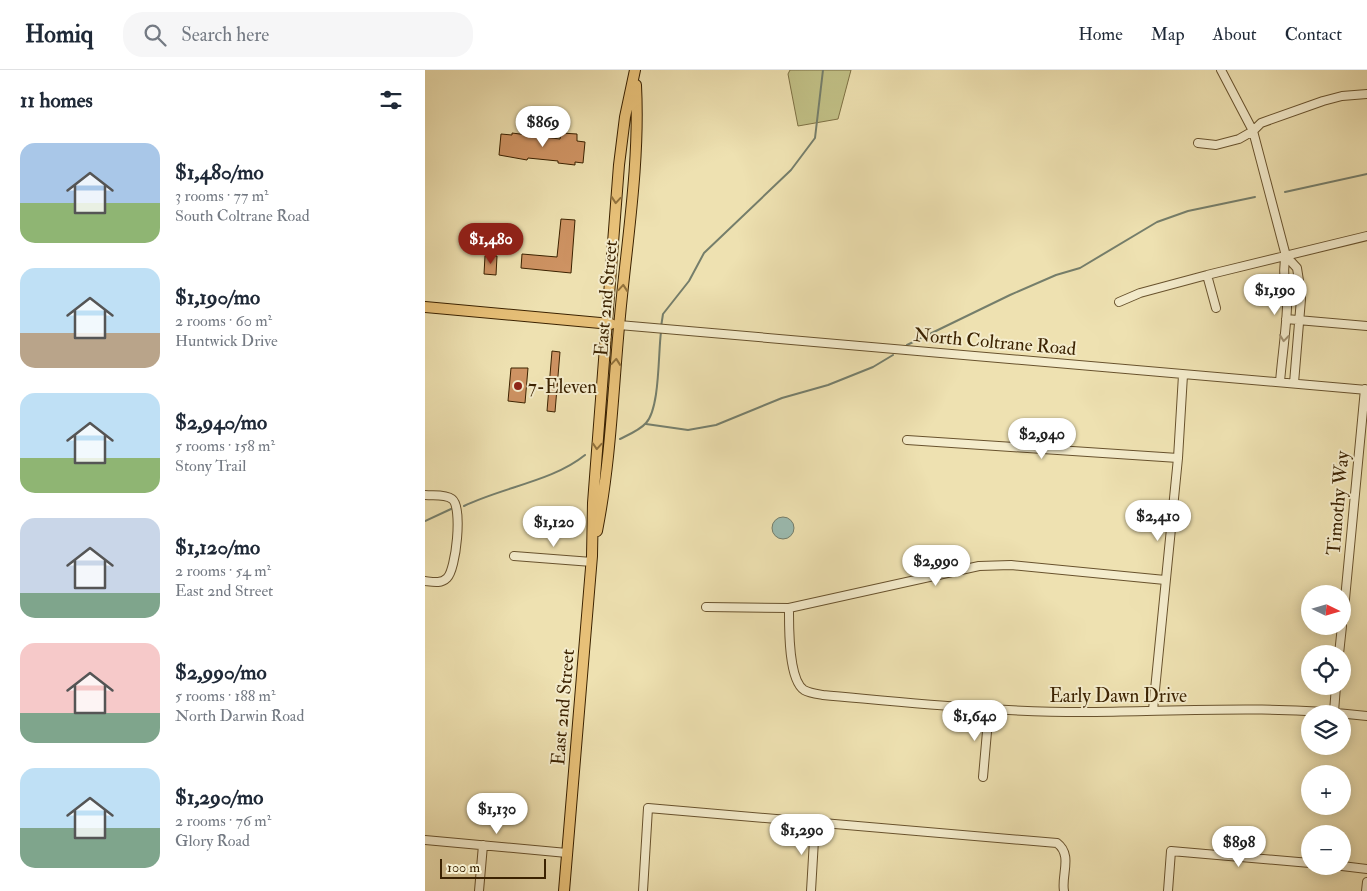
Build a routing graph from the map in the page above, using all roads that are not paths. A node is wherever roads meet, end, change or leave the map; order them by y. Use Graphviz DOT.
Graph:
graph roads {
  1 [pos="1221,70"];
  2 [pos="635,71"];
  3 [pos="1367,94"];
  4 [pos="1253,130"];
  5 [pos="1198,143"];
  6 [pos="619,165"];
  7 [pos="630,209"];
  8 [pos="1367,236"];
  9 [pos="1286,256"];
  10 [pos="1207,275"];
  11 [pos="1119,302"];
  12 [pos="425,307"];
  13 [pos="1216,308"];
  14 [pos="1286,320"];
  15 [pos="1299,320"];
  16 [pos="606,324"];
  17 [pos="619,325"];
  18 [pos="1367,326"];
  19 [pos="1183,375"];
  20 [pos="1280,382"];
  21 [pos="1294,383"];
  22 [pos="1366,389"];
  23 [pos="907,440"];
  24 [pos="1178,458"];
  25 [pos="425,495"];
  26 [pos="514,556"];
  27 [pos="592,559"];
  28 [pos="1165,580"];
  29 [pos="425,581"];
  30 [pos="1346,585"];
  31 [pos="706,606"];
  32 [pos="789,608"];
  33 [pos="989,709"];
  34 [pos="1153,710"];
  35 [pos="1301,710"];
  36 [pos="1351,714"];
  37 [pos="1367,716"];
  38 [pos="983,777"];
  39 [pos="815,823"];
  40 [pos="425,840"];
  41 [pos="483,845"];
  42 [pos="567,852"];
  43 [pos="1301,862"];
  44 [pos="1351,867"];
  45 [pos="1367,868"];
  46 [pos="1367,882"];
  47 [pos="479,891"];
  48 [pos="564,891"];
  49 [pos="643,891"];
  50 [pos="811,891"];
  51 [pos="1064,891"];
  52 [pos="1168,891"];
  53 [pos="1366,891"];
  1 -- 4 [label="street"];
  2 -- 6 [label="main road, East 2nd Street"];
  2 -- 7 [label="main road, East 2nd Street"];
  3 -- 4 [label="street"];
  4 -- 5 [label="street"];
  4 -- 9 [label="street"];
  6 -- 7 [label="main road"];
  6 -- 16 [label="main road, East 2nd Street, one-way"];
  17 -- 7 [label="main road, East 2nd Street, one-way"];
  8 -- 9 [label="street"];
  9 -- 10 [label="street"];
  9 -- 14 [label="street"];
  9 -- 15 [label="street"];
  10 -- 11 [label="street"];
  10 -- 13 [label="street"];
  12 -- 16 [label="main road"];
  14 -- 15 [label="street"];
  14 -- 20 [label="street, one-way"];
  15 -- 18 [label="street"];
  15 -- 21 [label="street"];
  16 -- 17 [label="main road"];
  16 -- 27 [label="main road, East 2nd Street, one-way"];
  17 -- 19 [label="street, North Coltrane Road"];
  27 -- 17 [label="main road, East 2nd Street, one-way"];
  19 -- 20 [label="street, North Coltrane Road"];
  19 -- 24 [label="street"];
  20 -- 21 [label="street, North Coltrane Road"];
  21 -- 22 [label="street, North Coltrane Road"];
  22 -- 30 [label="street, Timothy Way"];
  23 -- 24 [label="street"];
  24 -- 28 [label="street"];
  25 -- 29 [label="street"];
  26 -- 27 [label="street"];
  27 -- 42 [label="main road, East 2nd Street"];
  28 -- 32 [label="street"];
  28 -- 34 [label="street"];
  31 -- 32 [label="street"];
  32 -- 33 [label="street, Early Dawn Drive"];
  33 -- 34 [label="street, Early Dawn Drive"];
  33 -- 38 [label="street"];
  34 -- 35 [label="street, Early Dawn Drive"];
  36 -- 37 [label="street, Early Dawn Drive"];
  39 -- 49 [label="street"];
  39 -- 50 [label="street"];
  39 -- 51 [label="street"];
  40 -- 41 [label="street"];
  41 -- 42 [label="street"];
  41 -- 47 [label="street"];
  42 -- 48 [label="main road, East 2nd Street"];
  43 -- 52 [label="street"];
  44 -- 45 [label="street"];
  46 -- 53 [label="street"];
}
